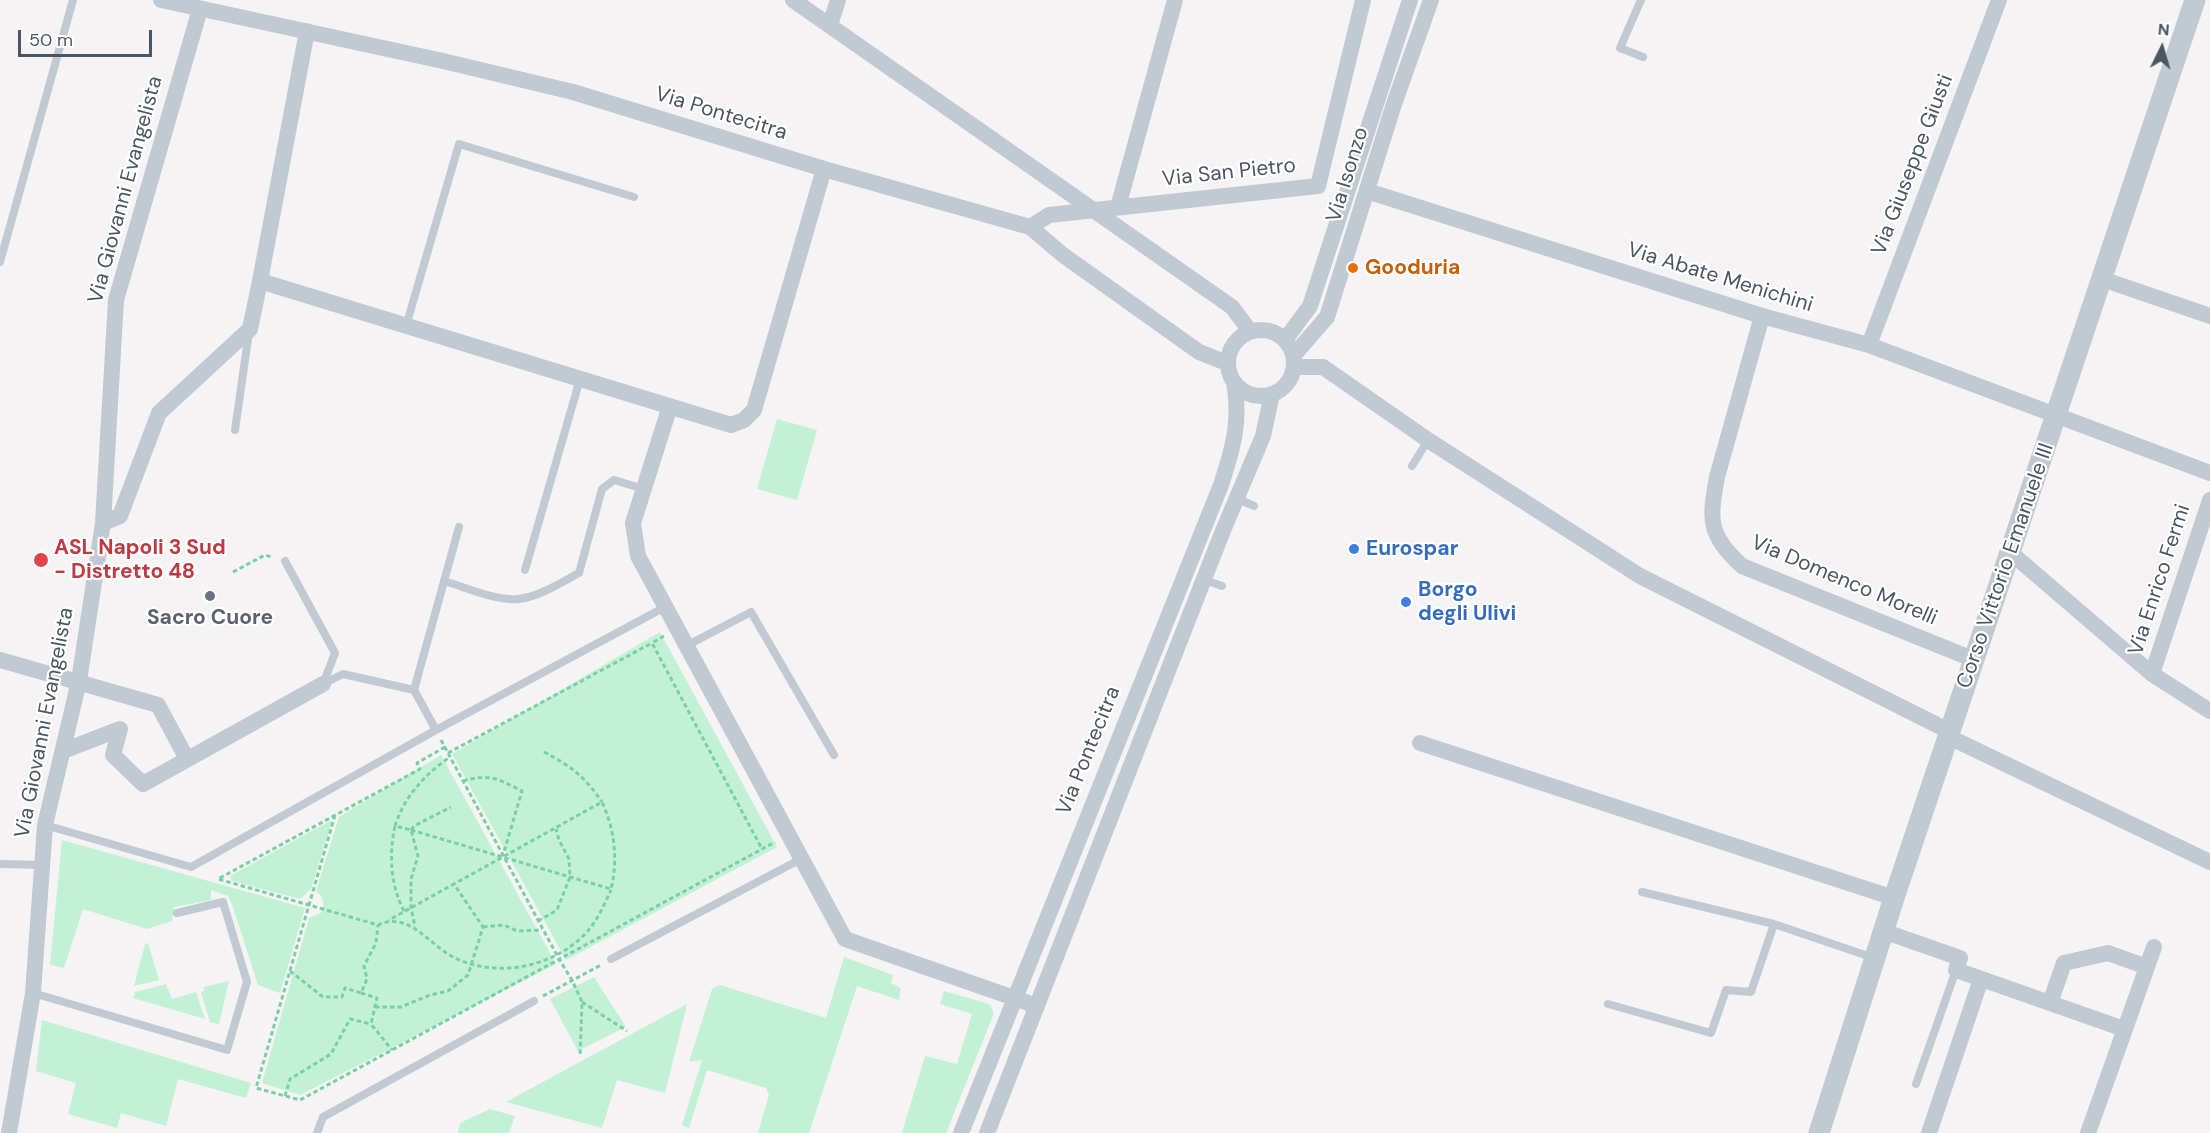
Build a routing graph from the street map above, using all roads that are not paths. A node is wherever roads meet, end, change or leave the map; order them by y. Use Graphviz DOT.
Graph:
graph roads {
  1 [pos="73,0"];
  2 [pos="161,0"];
  3 [pos="793,0"];
  4 [pos="838,0"];
  5 [pos="1175,0"];
  6 [pos="1363,0"];
  7 [pos="1410,0"];
  8 [pos="1431,0"];
  9 [pos="1641,0"];
  10 [pos="1998,0"];
  11 [pos="2195,0"];
  12 [pos="200,9"];
  13 [pos="830,25"];
  14 [pos="308,31"];
  15 [pos="1643,57"];
  16 [pos="824,169"];
  17 [pos="1367,191"];
  18 [pos="634,198"];
  19 [pos="1118,207"];
  20 [pos="1095,209"];
  21 [pos="1030,227"];
  22 [pos="0,261"];
  23 [pos="2102,279"];
  24 [pos="260,282"];
  25 [pos="1762,316"];
  26 [pos="2210,316"];
  27 [pos="406,326"];
  28 [pos="250,329"];
  29 [pos="1250,331"];
  30 [pos="1285,340"];
  31 [pos="1869,345"];
  32 [pos="1294,361"];
  33 [pos="1227,363"];
  34 [pos="580,379"];
  35 [pos="1234,382"];
  36 [pos="1272,394"];
  37 [pos="669,406"];
  38 [pos="2057,415"];
  39 [pos="235,430"];
  40 [pos="1428,440"];
  41 [pos="1412,466"];
  42 [pos="2210,473"];
  43 [pos="644,489"];
  44 [pos="1236,498"];
  45 [pos="2210,500"];
  46 [pos="1254,506"];
  47 [pos="103,523"];
  48 [pos="459,527"];
  49 [pos="2011,553"];
  50 [pos="285,561"];
  51 [pos="525,570"];
  52 [pos="1205,580"];
  53 [pos="444,581"];
  54 [pos="1222,586"];
  55 [pos="665,607"];
  56 [pos="686,646"];
  57 [pos="0,660"];
  58 [pos="1975,660"];
  59 [pos="2152,674"];
  60 [pos="79,681"];
  61 [pos="323,684"];
  62 [pos="414,690"];
  63 [pos="2210,711"];
  64 [pos="435,730"];
  65 [pos="1950,735"];
  66 [pos="1420,743"];
  67 [pos="63,751"];
  68 [pos="834,755"];
  69 [pos="187,759"];
  70 [pos="45,825"];
  71 [pos="801,859"];
  72 [pos="2210,862"];
  73 [pos="0,864"];
  74 [pos="41,865"];
  75 [pos="1642,892"];
  76 [pos="1894,898"];
  77 [pos="177,913"];
  78 [pos="1774,924"];
  79 [pos="1883,931"];
  80 [pos="2154,947"];
  81 [pos="1875,958"];
  82 [pos="610,959"];
  83 [pos="2147,967"];
  84 [pos="1956,970"];
  85 [pos="1981,979"];
  86 [pos="33,993"];
  87 [pos="1014,998"];
  88 [pos="534,1001"];
  89 [pos="2050,1003"];
  90 [pos="1608,1004"];
  91 [pos="1037,1006"];
  92 [pos="2124,1029"];
  93 [pos="1916,1084"];
  94 [pos="9,1133"];
  95 [pos="317,1133"];
  96 [pos="961,1133"];
  97 [pos="987,1133"];
  98 [pos="1819,1133"];
  99 [pos="1929,1133"];
  100 [pos="2088,1133"];
  1 -- 22 [label="lane"];
  2 -- 12 [label="street, Via Pontecitra"];
  3 -- 13 [label="street"];
  4 -- 13 [label="street"];
  5 -- 19 [label="street"];
  6 -- 19 [label="street, Via San Pietro"];
  7 -- 30 [label="street, Via Isonzo"];
  8 -- 17 [label="street, Via Isonzo"];
  9 -- 15 [label="lane"];
  10 -- 31 [label="street, Via Giuseppe Giusti"];
  11 -- 23 [label="street, Corso Vittorio Emanuele III"];
  12 -- 14 [label="street, Via Pontecitra"];
  12 -- 47 [label="street, Via Giovanni Evangelista"];
  13 -- 20 [label="street"];
  14 -- 16 [label="street, Via Pontecitra"];
  14 -- 24 [label="street"];
  16 -- 21 [label="street, Via Pontecitra"];
  16 -- 37 [label="street"];
  17 -- 25 [label="street, Via Abate Menichini"];
  17 -- 32 [label="street, Via Isonzo"];
  18 -- 27 [label="lane"];
  19 -- 20 [label="street, Via San Pietro"];
  20 -- 21 [label="street, Via San Pietro"];
  20 -- 29 [label="street"];
  21 -- 33 [label="street, Via Pontecitra"];
  23 -- 26 [label="street"];
  23 -- 38 [label="street, Corso Vittorio Emanuele III"];
  24 -- 27 [label="street"];
  24 -- 28 [label="street"];
  25 -- 31 [label="street, Via Abate Menichini"];
  25 -- 58 [label="street, Via Domenco Morelli"];
  27 -- 34 [label="street"];
  28 -- 39 [label="lane"];
  28 -- 47 [label="street"];
  29 -- 30 [label="street"];
  29 -- 33 [label="street"];
  30 -- 32 [label="street"];
  31 -- 38 [label="street, Via Abate Menichini"];
  32 -- 36 [label="street"];
  32 -- 40 [label="street"];
  33 -- 35 [label="street"];
  34 -- 37 [label="street"];
  34 -- 51 [label="lane"];
  35 -- 36 [label="street"];
  35 -- 87 [label="street, Via Pontecitra"];
  36 -- 44 [label="street"];
  37 -- 43 [label="street"];
  38 -- 42 [label="street, Via Abate Menichini"];
  38 -- 49 [label="street, Corso Vittorio Emanuele III"];
  40 -- 41 [label="lane"];
  40 -- 65 [label="street"];
  43 -- 53 [label="lane"];
  43 -- 55 [label="street"];
  44 -- 46 [label="lane"];
  44 -- 52 [label="street"];
  45 -- 59 [label="street, Via Enrico Fermi"];
  47 -- 60 [label="street, Via Giovanni Evangelista"];
  48 -- 53 [label="lane"];
  49 -- 58 [label="street, Corso Vittorio Emanuele III"];
  49 -- 59 [label="street"];
  50 -- 61 [label="lane"];
  52 -- 54 [label="lane"];
  52 -- 91 [label="street"];
  53 -- 62 [label="lane"];
  55 -- 56 [label="street"];
  55 -- 64 [label="lane"];
  56 -- 68 [label="lane"];
  56 -- 71 [label="street"];
  57 -- 60 [label="street"];
  58 -- 65 [label="street, Corso Vittorio Emanuele III"];
  59 -- 63 [label="street"];
  60 -- 67 [label="street, Via Giovanni Evangelista"];
  60 -- 69 [label="street"];
  61 -- 62 [label="lane"];
  61 -- 69 [label="street"];
  62 -- 64 [label="lane"];
  64 -- 70 [label="lane"];
  65 -- 72 [label="street"];
  65 -- 76 [label="street, Corso Vittorio Emanuele III"];
  66 -- 76 [label="street"];
  67 -- 69 [label="street"];
  67 -- 70 [label="street, Via Giovanni Evangelista"];
  70 -- 74 [label="street, Via Giovanni Evangelista"];
  71 -- 82 [label="lane"];
  71 -- 87 [label="street"];
  73 -- 74 [label="lane"];
  74 -- 86 [label="street, Via Giovanni Evangelista"];
  75 -- 78 [label="lane"];
  76 -- 79 [label="street, Corso Vittorio Emanuele III"];
  77 -- 86 [label="lane"];
  78 -- 81 [label="lane"];
  78 -- 90 [label="lane"];
  79 -- 81 [label="street, Corso Vittorio Emanuele III"];
  79 -- 84 [label="street"];
  80 -- 83 [label="street"];
  81 -- 98 [label="street, Corso Vittorio Emanuele III"];
  83 -- 89 [label="street"];
  83 -- 92 [label="street"];
  84 -- 85 [label="street"];
  84 -- 93 [label="lane"];
  85 -- 89 [label="street"];
  85 -- 99 [label="street"];
  86 -- 94 [label="street, Via Giovanni Evangelista"];
  87 -- 91 [label="street"];
  87 -- 96 [label="street, Via Pontecitra"];
  88 -- 95 [label="lane"];
  89 -- 92 [label="street"];
  91 -- 97 [label="street"];
  92 -- 100 [label="street"];
}
